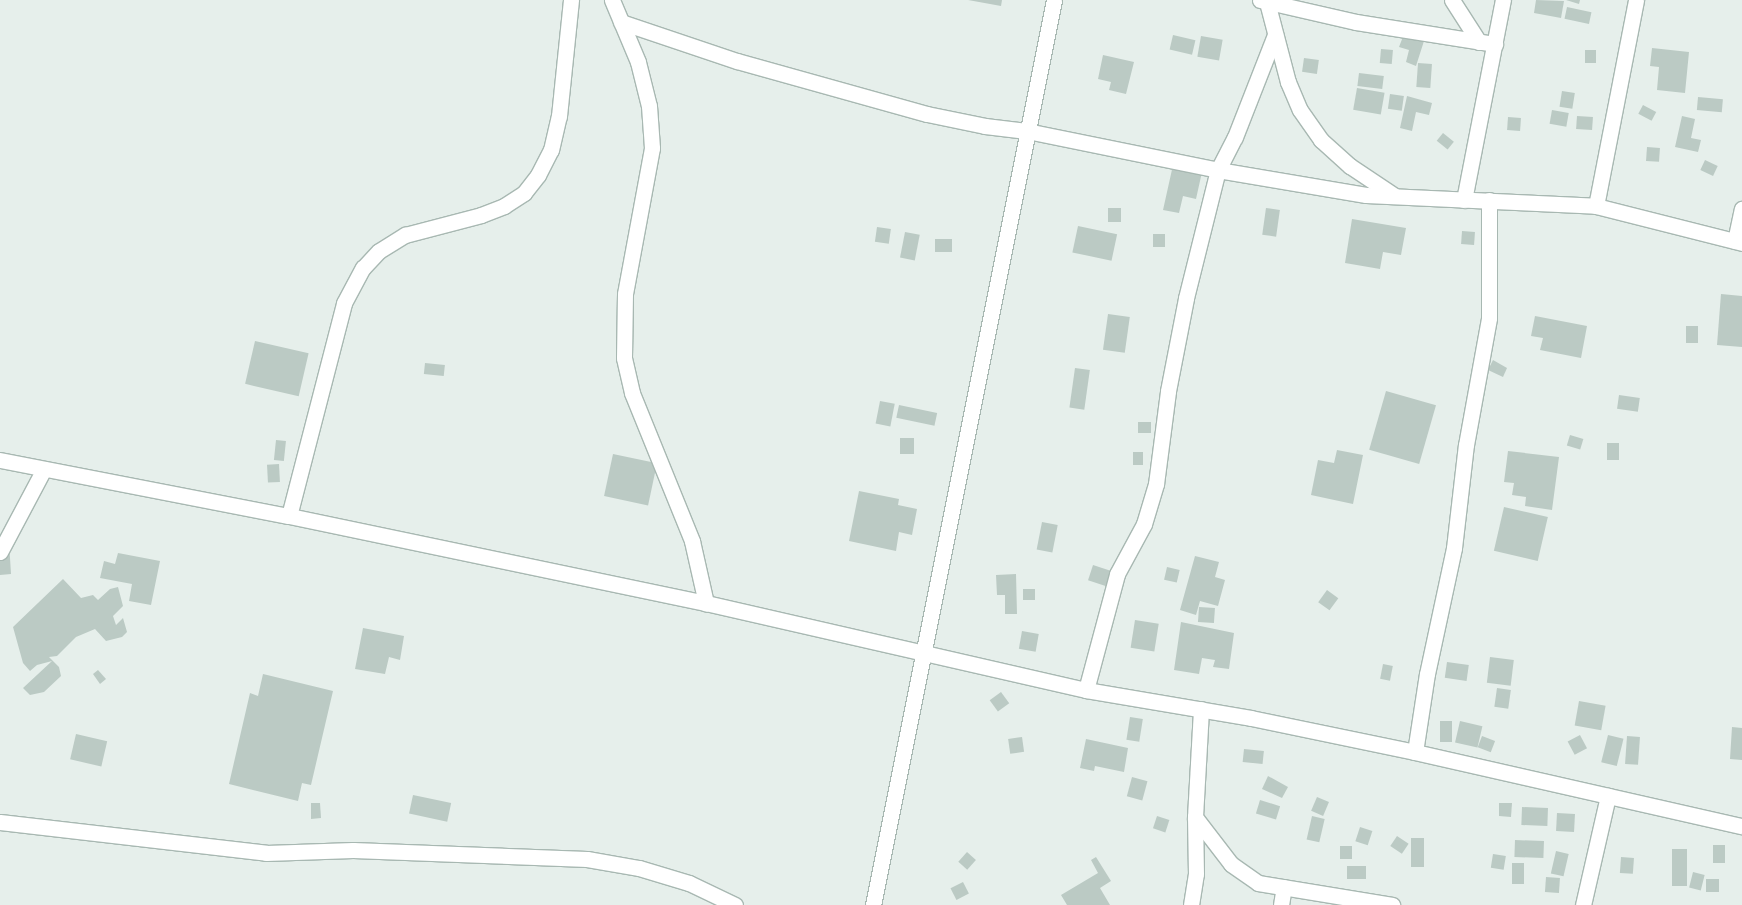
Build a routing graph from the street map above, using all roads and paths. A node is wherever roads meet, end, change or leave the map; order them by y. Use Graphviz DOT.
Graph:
graph roads {
  1 [pos="570,0"];
  2 [pos="612,0"];
  3 [pos="1054,0"];
  4 [pos="1452,0"];
  5 [pos="1503,0"];
  6 [pos="1636,0"];
  7 [pos="1263,1"];
  8 [pos="621,22"];
  9 [pos="1275,35"];
  10 [pos="1487,43"];
  11 [pos="1027,131"];
  12 [pos="1218,170"];
  13 [pos="1397,197"];
  14 [pos="1464,200"];
  15 [pos="1489,200"];
  16 [pos="1596,206"];
  17 [pos="1742,209"];
  18 [pos="1739,242"];
  19 [pos="0,460"];
  20 [pos="44,468"];
  21 [pos="289,516"];
  22 [pos="0,552"];
  23 [pos="706,603"];
  24 [pos="921,654"];
  25 [pos="1086,690"];
  26 [pos="1201,709"];
  27 [pos="1415,752"];
  28 [pos="1608,796"];
  29 [pos="1195,817"];
  30 [pos="0,822"];
  31 [pos="1742,826"];
  32 [pos="1284,887"];
  33 [pos="735,905"];
  34 [pos="873,905"];
  35 [pos="1191,905"];
  36 [pos="1281,905"];
  37 [pos="1392,905"];
  38 [pos="1584,905"];
  1 -- 21 [label="street"];
  2 -- 8 [label="street"];
  3 -- 11 [label="street"];
  4 -- 10 [label="street"];
  5 -- 10 [label="street"];
  6 -- 16 [label="street"];
  7 -- 9 [label="street"];
  7 -- 10 [label="street"];
  8 -- 11 [label="street"];
  8 -- 23 [label="street"];
  9 -- 12 [label="street"];
  9 -- 13 [label="street"];
  10 -- 14 [label="street"];
  11 -- 12 [label="street"];
  11 -- 24 [label="street"];
  12 -- 13 [label="street"];
  12 -- 25 [label="street"];
  13 -- 14 [label="street"];
  14 -- 15 [label="street"];
  15 -- 16 [label="street"];
  15 -- 27 [label="street"];
  16 -- 18 [label="street"];
  17 -- 18 [label="street"];
  19 -- 20 [label="street"];
  20 -- 21 [label="street"];
  20 -- 22 [label="street"];
  21 -- 23 [label="street"];
  23 -- 24 [label="street"];
  24 -- 25 [label="street"];
  24 -- 34 [label="street"];
  25 -- 26 [label="street"];
  26 -- 27 [label="street"];
  26 -- 29 [label="street"];
  27 -- 28 [label="street"];
  28 -- 31 [label="street"];
  28 -- 38 [label="street"];
  29 -- 32 [label="street"];
  29 -- 35 [label="street"];
  30 -- 33 [label="street"];
  32 -- 36 [label="street"];
  32 -- 37 [label="street"];
}
